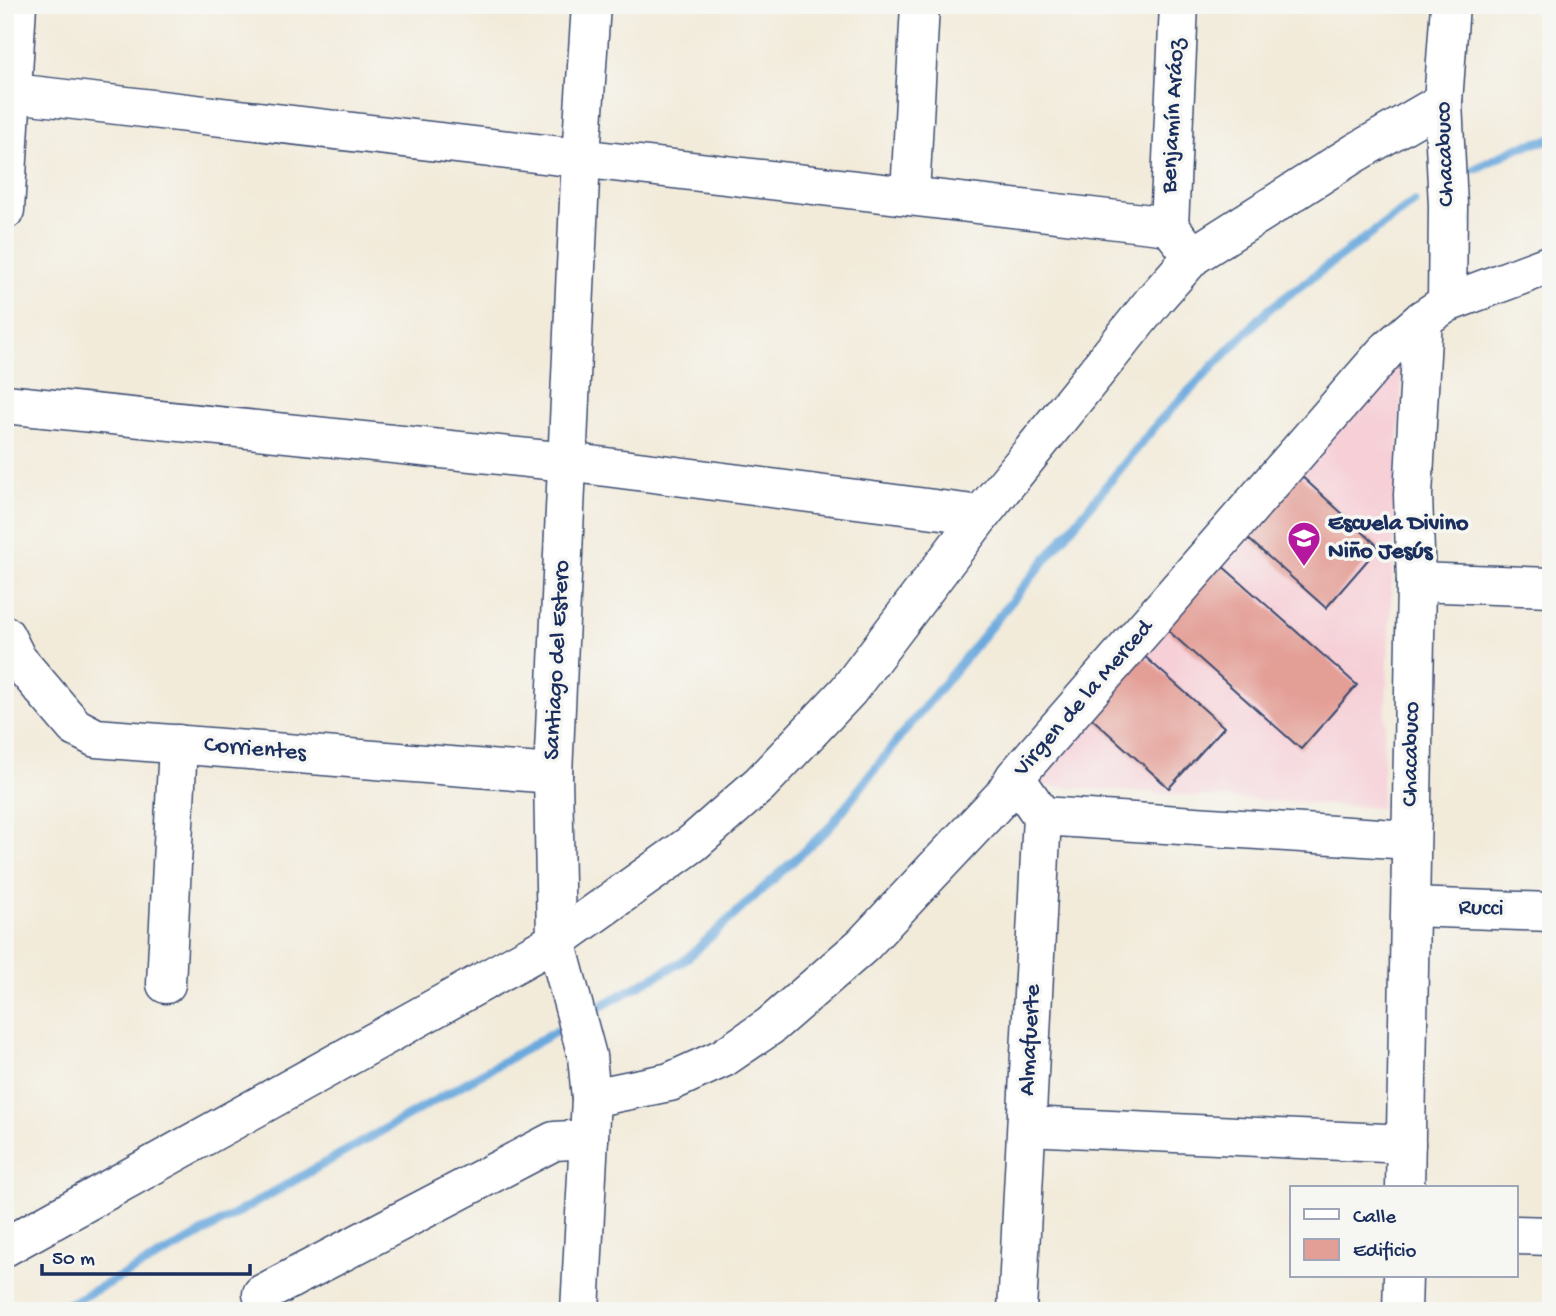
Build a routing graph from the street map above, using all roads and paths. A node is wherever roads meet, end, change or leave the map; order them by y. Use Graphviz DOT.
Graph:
graph roads {
  1 [pos="17,5"];
  2 [pos="591,5"];
  3 [pos="919,5"];
  4 [pos="1179,5"];
  5 [pos="1450,5"];
  6 [pos="8,92"];
  7 [pos="1443,102"];
  8 [pos="581,158"];
  9 [pos="910,195"];
  10 [pos="5,209"];
  11 [pos="1169,226"];
  12 [pos="1193,256"];
  13 [pos="1551,264"];
  14 [pos="1435,311"];
  15 [pos="5,404"];
  16 [pos="567,462"];
  17 [pos="981,515"];
  18 [pos="1416,582"];
  19 [pos="1551,587"];
  20 [pos="5,635"];
  21 [pos="178,744"];
  22 [pos="553,774"];
  23 [pos="1015,777"];
  24 [pos="1042,816"];
  25 [pos="1410,840"];
  26 [pos="1411,907"];
  27 [pos="1551,912"];
  28 [pos="556,941"];
  29 [pos="166,984"];
  30 [pos="591,1098"];
  31 [pos="1027,1126"];
  32 [pos="589,1139"];
  33 [pos="1406,1144"];
  34 [pos="1405,1186"];
  35 [pos="1518,1235"];
  36 [pos="1551,1236"];
  37 [pos="5,1247"];
  38 [pos="1403,1278"];
  39 [pos="262,1294"];
  40 [pos="580,1311"];
  41 [pos="1017,1311"];
  42 [pos="1402,1311"];
  1 -- 6 [label="street"];
  2 -- 8 [label="street, Santiago del Estero"];
  3 -- 9 [label="street"];
  4 -- 11 [label="street, Benjamín Aráoz"];
  5 -- 7 [label="street, Chacabuco"];
  6 -- 8 [label="street"];
  6 -- 10 [label="street"];
  7 -- 12 [label="street"];
  7 -- 14 [label="street, Chacabuco"];
  8 -- 9 [label="street"];
  8 -- 16 [label="street, Santiago del Estero"];
  9 -- 11 [label="street"];
  11 -- 12 [label="street"];
  12 -- 17 [label="street"];
  13 -- 14 [label="street, Virgen de la Merced"];
  14 -- 18 [label="street, Chacabuco"];
  14 -- 23 [label="street, Virgen de la Merced"];
  15 -- 16 [label="street"];
  16 -- 17 [label="street"];
  16 -- 22 [label="street, Santiago del Estero"];
  17 -- 28 [label="street"];
  18 -- 19 [label="street"];
  18 -- 25 [label="street, Chacabuco"];
  20 -- 21 [label="street, Corrientes"];
  21 -- 22 [label="street, Corrientes"];
  21 -- 29 [label="street"];
  22 -- 28 [label="street, Santiago del Estero"];
  23 -- 24 [label="street"];
  23 -- 30 [label="street, Virgen de la Merced"];
  24 -- 25 [label="street"];
  24 -- 31 [label="street, Almafuerte"];
  25 -- 26 [label="street, Chacabuco"];
  26 -- 27 [label="street, Rucci"];
  26 -- 33 [label="street, Chacabuco"];
  28 -- 30 [label="street, Santiago del Estero"];
  28 -- 37 [label="street"];
  30 -- 32 [label="street, Santiago del Estero"];
  31 -- 33 [label="street"];
  31 -- 41 [label="street, Almafuerte"];
  32 -- 39 [label="street"];
  32 -- 40 [label="street, Santiago del Estero"];
  33 -- 34 [label="street, Chacabuco"];
  35 -- 36 [label="street"];
  38 -- 42 [label="street"];
}
